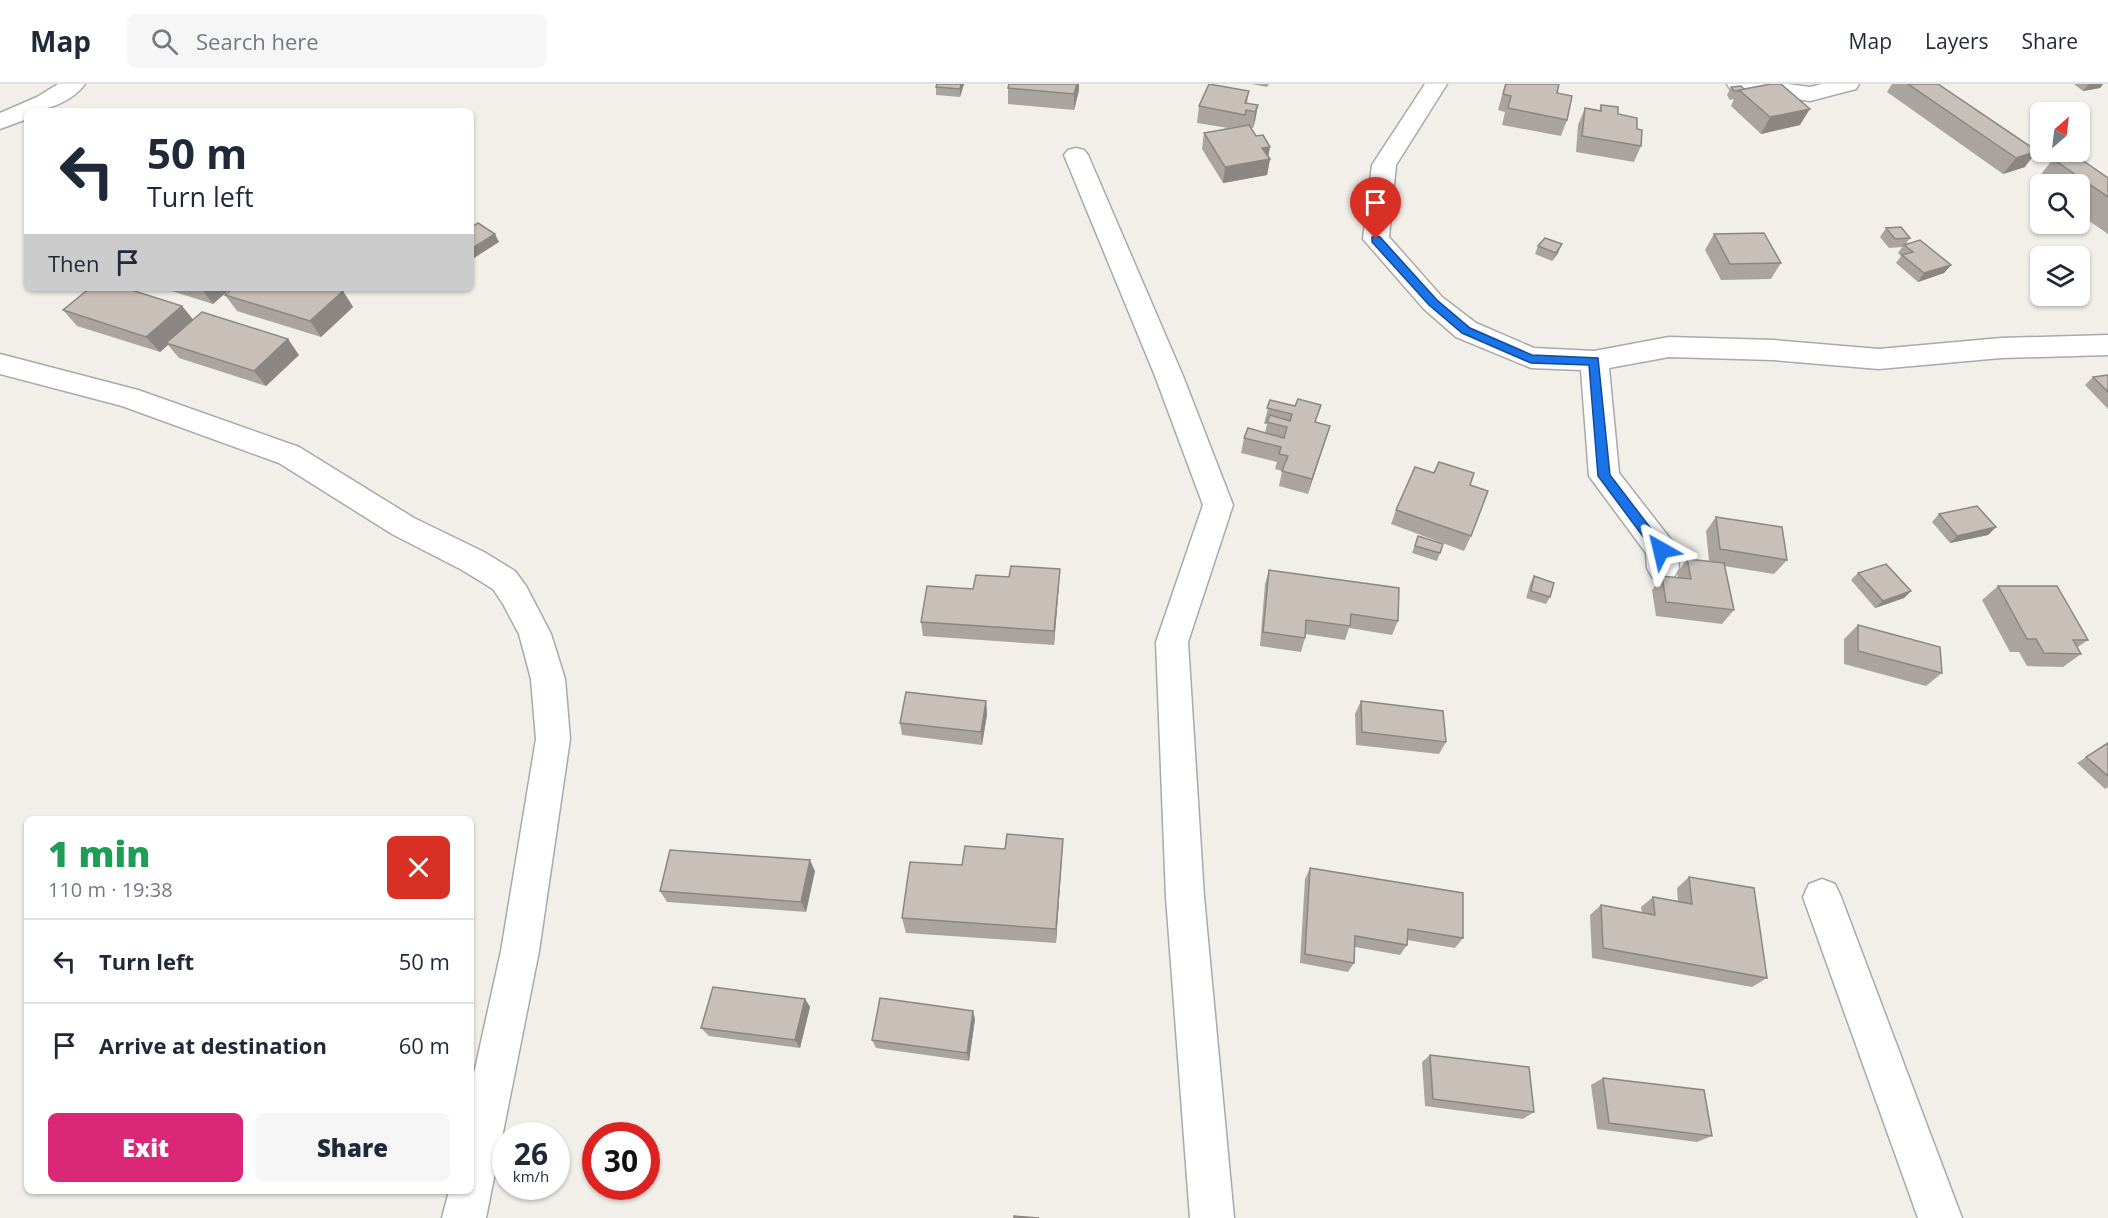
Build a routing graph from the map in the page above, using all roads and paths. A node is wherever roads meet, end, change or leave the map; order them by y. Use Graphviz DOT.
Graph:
graph roads {
  1 [pos="74,84"];
  2 [pos="1436,84"];
  3 [pos="1738,84"];
  4 [pos="1848,84"];
  5 [pos="32,108"];
  6 [pos="24,111"];
  7 [pos="0,122"];
  8 [pos="1076,155"];
  9 [pos="2108,345"];
  10 [pos="1594,361"];
  11 [pos="0,364"];
  12 [pos="1663,568"];
  13 [pos="1822,897"];
  14 [pos="474,1171"];
  15 [pos="469,1194"];
  16 [pos="464,1218"];
  17 [pos="1212,1218"];
  18 [pos="1940,1218"];
  1 -- 5 [label="street"];
  2 -- 10 [label="street"];
  3 -- 4 [label="street"];
  6 -- 7 [label="street"];
  8 -- 17 [label="street"];
  9 -- 10 [label="street"];
  10 -- 12 [label="street"];
  11 -- 14 [label="street"];
  13 -- 18 [label="street"];
  15 -- 16 [label="street"];
}
